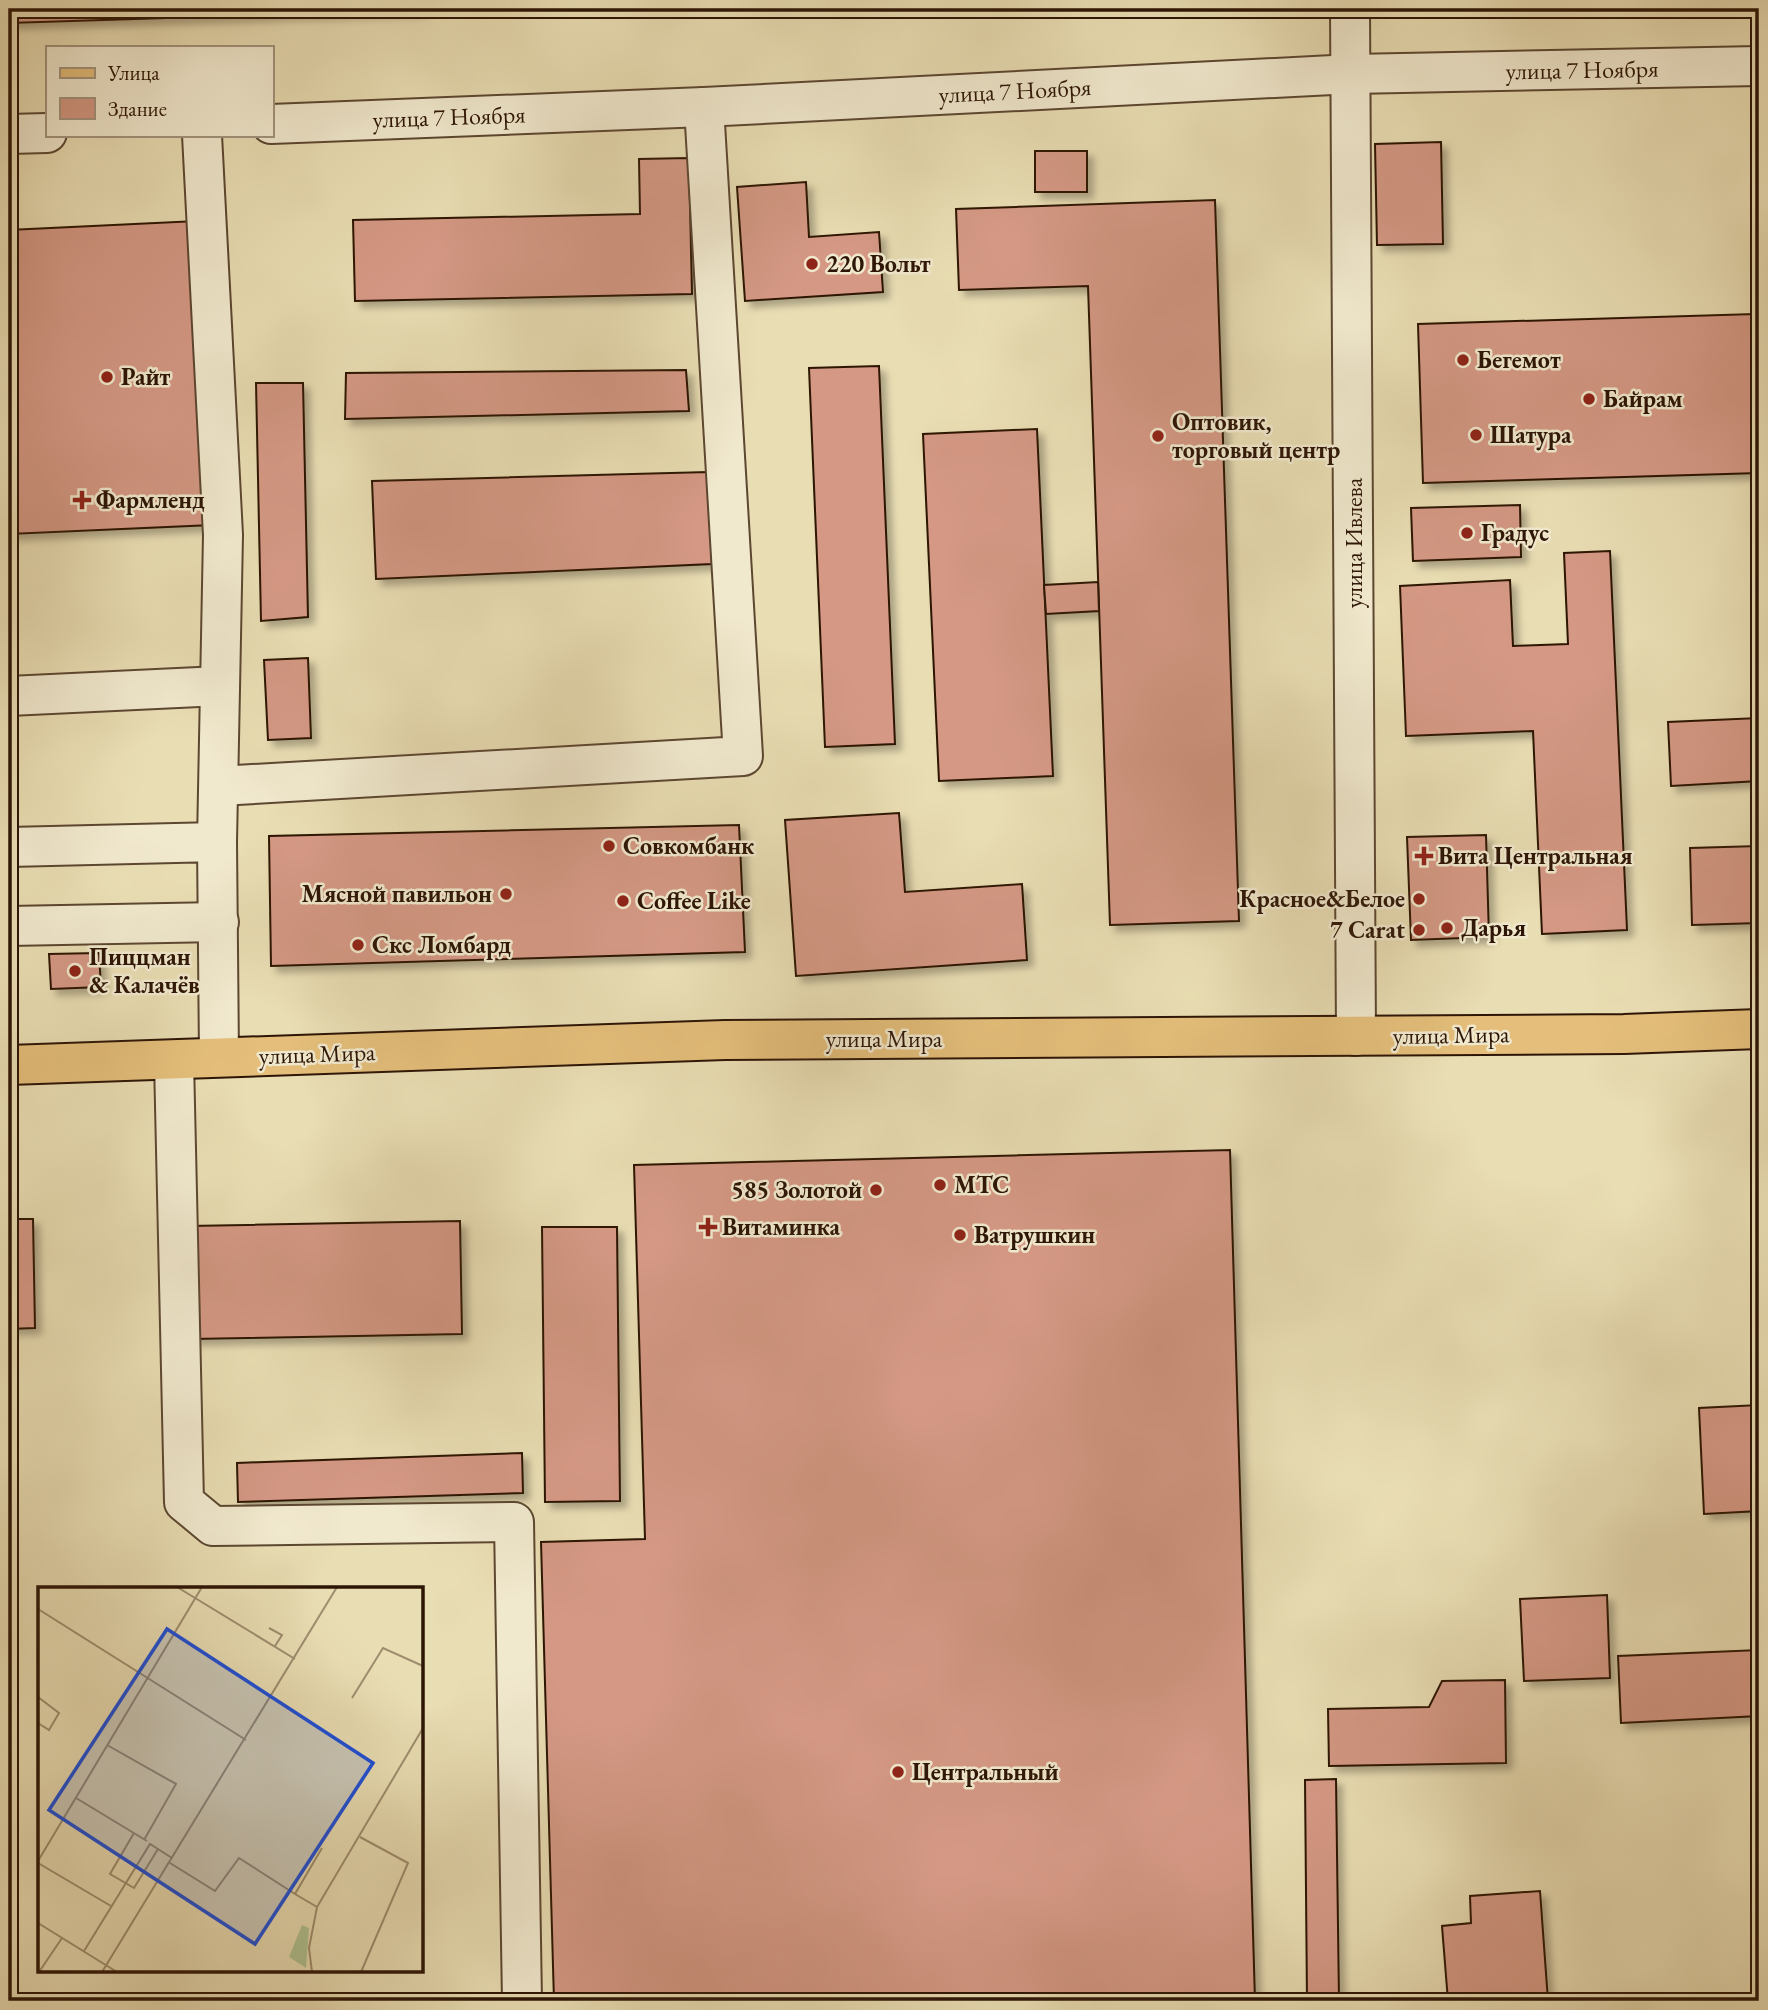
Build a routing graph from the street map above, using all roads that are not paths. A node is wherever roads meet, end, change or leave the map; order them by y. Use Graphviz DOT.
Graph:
graph roads {
  1 [pos="1350,9"];
  2 [pos="1759,66"];
  3 [pos="1352,74"];
  4 [pos="704,107"];
  5 [pos="273,124"];
  6 [pos="46,133"];
  7 [pos="9,134"];
  8 [pos="202,136"];
  9 [pos="220,686"];
  10 [pos="9,696"];
  11 [pos="219,786"];
  12 [pos="218,842"];
  13 [pos="9,847"];
  14 [pos="219,922"];
  15 [pos="9,926"];
  16 [pos="1759,1029"];
  17 [pos="1356,1036"];
  18 [pos="219,1057"];
  19 [pos="174,1061"];
  20 [pos="9,1065"];
  21 [pos="522,2001"];
  1 -- 3 [label="street, улица Ивлева"];
  2 -- 3 [label="street, улица 7 Ноября"];
  3 -- 4 [label="street, улица 7 Ноября"];
  3 -- 17 [label="street, улица Ивлева"];
  4 -- 5 [label="street, улица 7 Ноября"];
  4 -- 11 [label="street"];
  6 -- 7 [label="street"];
  8 -- 9 [label="street"];
  9 -- 10 [label="street"];
  9 -- 11 [label="street"];
  11 -- 12 [label="street"];
  12 -- 13 [label="street"];
  12 -- 14 [label="street"];
  14 -- 15 [label="street"];
  14 -- 18 [label="street"];
  16 -- 17 [label="main road, улица Мира"];
  17 -- 18 [label="main road, улица Мира"];
  18 -- 19 [label="main road, улица Мира"];
  19 -- 20 [label="main road, улица Мира"];
  19 -- 21 [label="street"];
}
